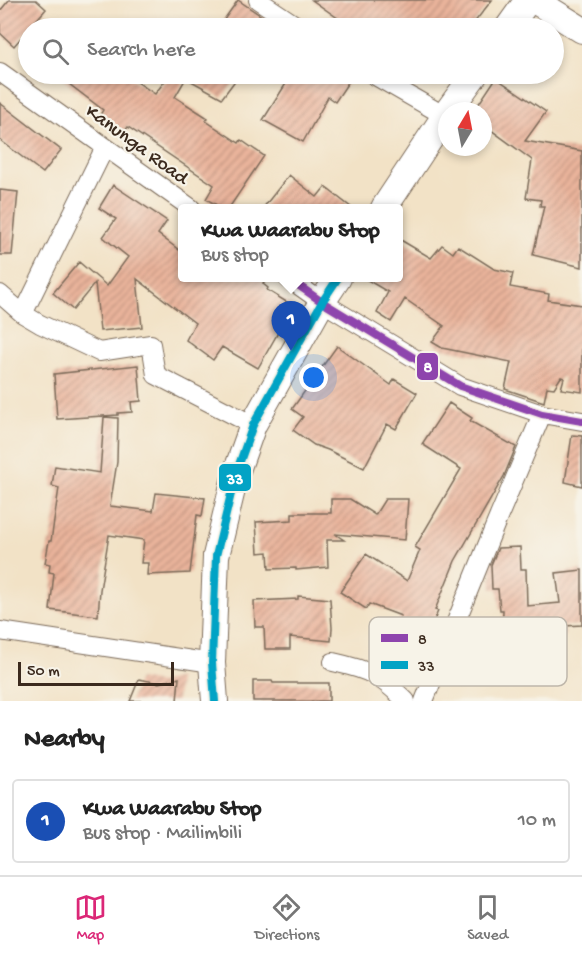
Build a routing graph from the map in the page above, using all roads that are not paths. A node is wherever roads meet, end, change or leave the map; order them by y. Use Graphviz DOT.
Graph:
graph roads {
  1 [pos="258,0"];
  2 [pos="528,0"];
  3 [pos="534,0"];
  4 [pos="285,18"];
  5 [pos="515,18"];
  6 [pos="563,18"];
  7 [pos="564,19"];
  8 [pos="582,30"];
  9 [pos="0,72"];
  10 [pos="391,84"];
  11 [pos="468,84"];
  12 [pos="455,102"];
  13 [pos="438,108"];
  14 [pos="438,127"];
  15 [pos="105,147"];
  16 [pos="185,204"];
  17 [pos="387,204"];
  18 [pos="294,282"];
  19 [pos="335,282"];
  20 [pos="0,294"];
  21 [pos="322,302"];
  22 [pos="23,314"];
  23 [pos="542,414"];
  24 [pos="582,421"];
  25 [pos="253,425"];
  26 [pos="458,617"];
  27 [pos="0,631"];
  28 [pos="333,662"];
  29 [pos="212,663"];
  30 [pos="369,672"];
  31 [pos="390,686"];
  32 [pos="430,686"];
  33 [pos="215,701"];
  34 [pos="406,701"];
  35 [pos="424,701"];
  1 -- 4 [label="street"];
  2 -- 5 [label="street"];
  3 -- 6 [label="street"];
  7 -- 8 [label="street"];
  9 -- 15 [label="street, Kanunga Road"];
  10 -- 13 [label="street"];
  11 -- 12 [label="street"];
  14 -- 17 [label="street"];
  15 -- 16 [label="street, Kanunga Road"];
  15 -- 22 [label="street"];
  18 -- 21 [label="street"];
  19 -- 21 [label="street"];
  20 -- 22 [label="street"];
  21 -- 23 [label="street"];
  21 -- 25 [label="street"];
  22 -- 25 [label="street"];
  23 -- 24 [label="street"];
  23 -- 26 [label="street"];
  25 -- 29 [label="street"];
  27 -- 29 [label="street"];
  28 -- 30 [label="street"];
  29 -- 33 [label="street"];
  31 -- 34 [label="street"];
  32 -- 35 [label="street"];
}
